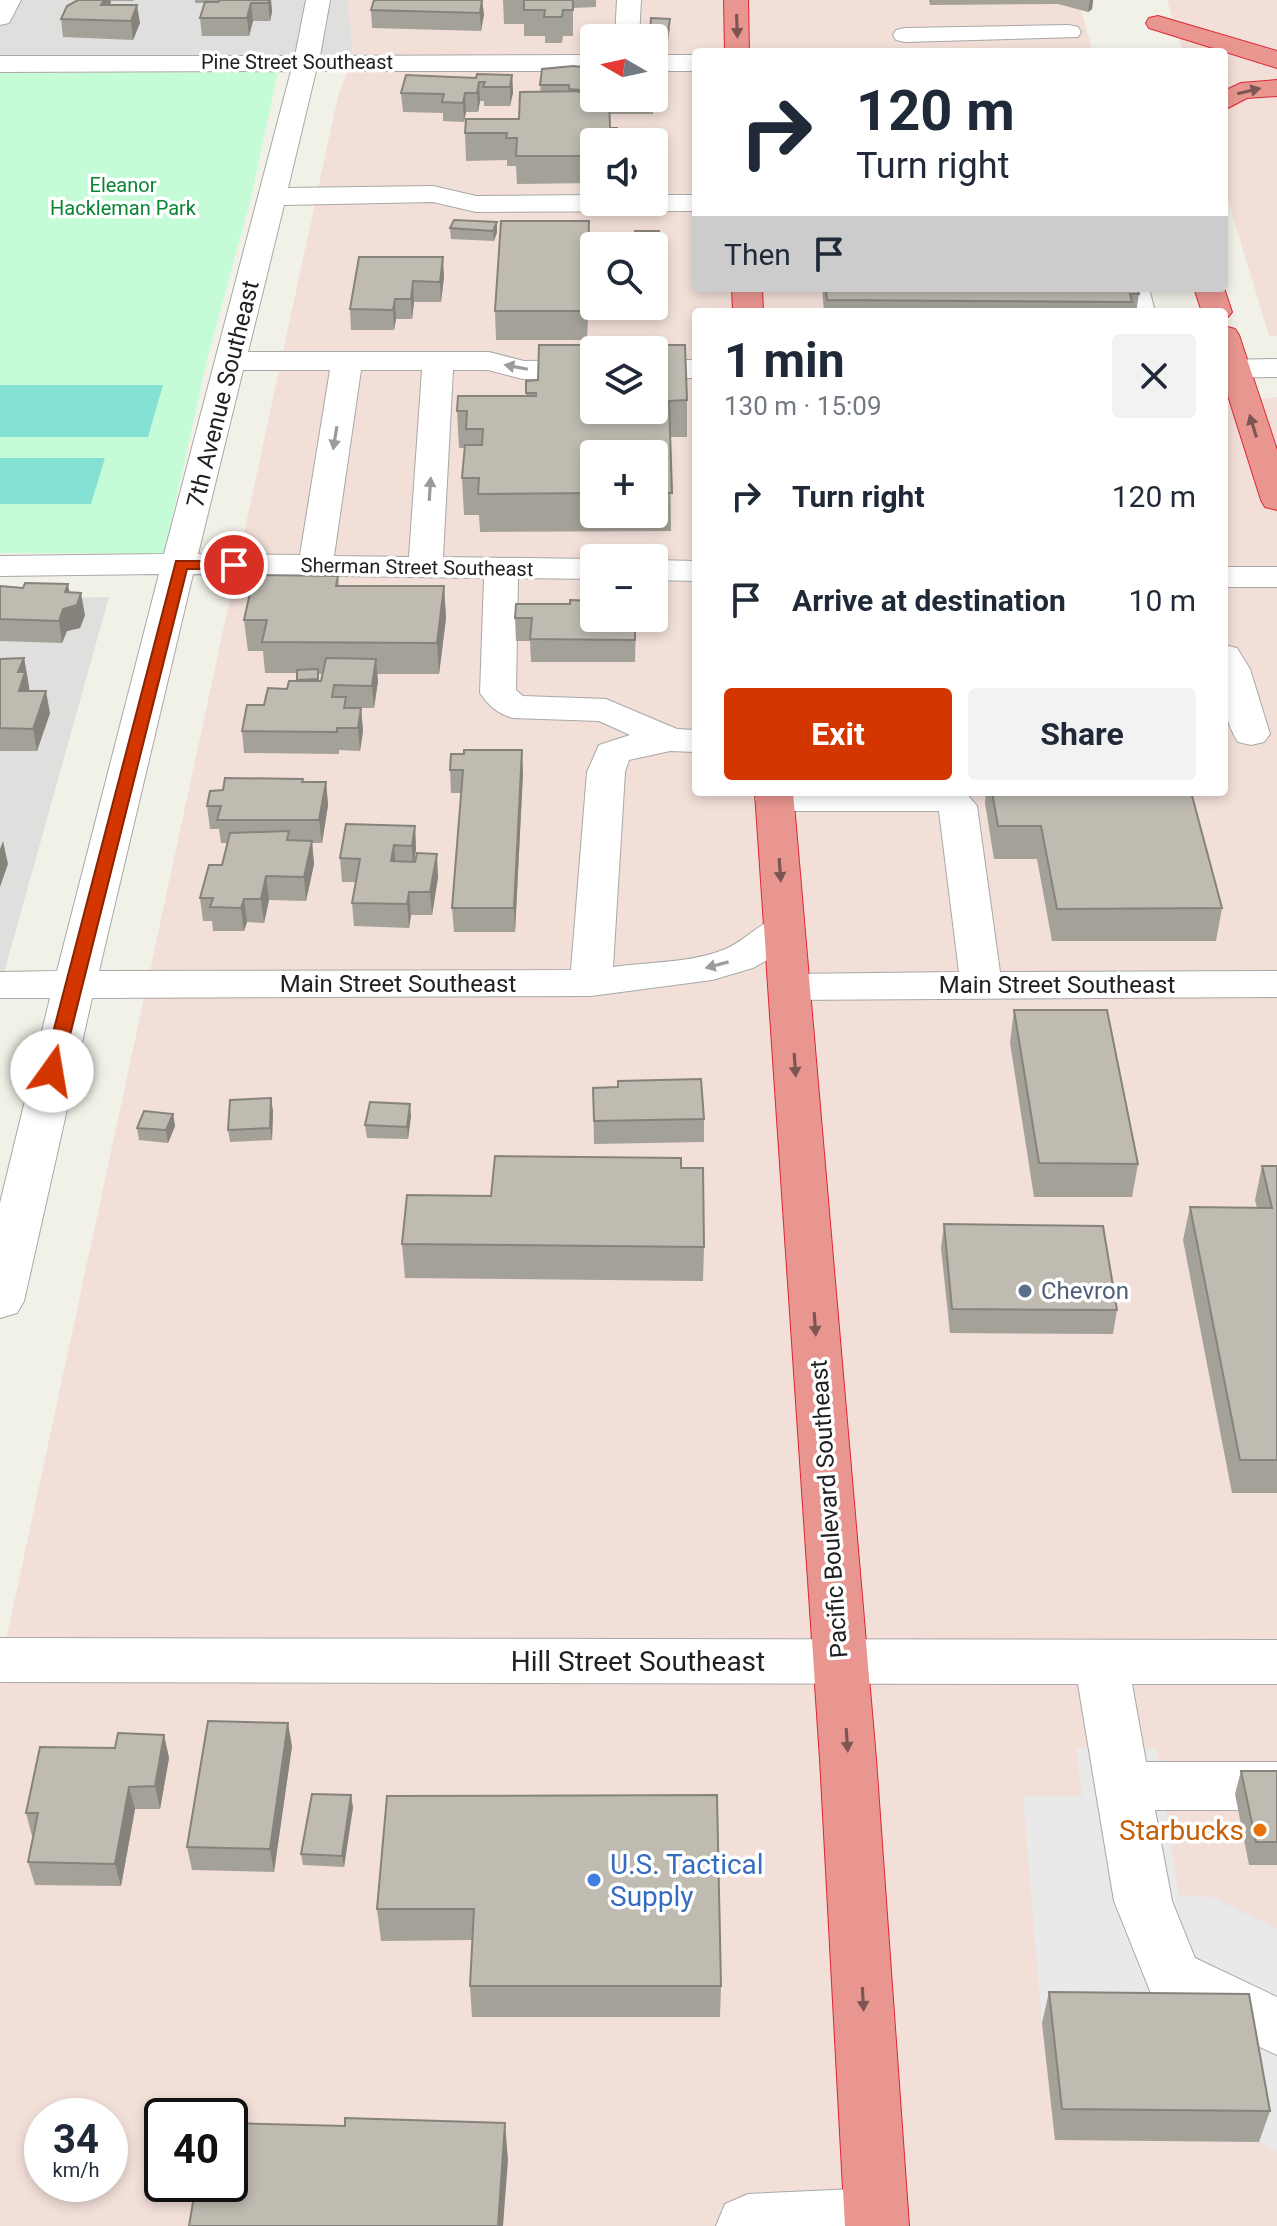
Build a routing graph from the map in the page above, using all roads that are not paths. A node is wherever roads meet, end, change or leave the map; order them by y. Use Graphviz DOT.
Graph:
graph roads {
  1 [pos="9,0"];
  2 [pos="318,0"];
  3 [pos="629,0"];
  4 [pos="736,0"];
  5 [pos="1146,0"];
  6 [pos="0,18"];
  7 [pos="1158,23"];
  8 [pos="628,24"];
  9 [pos="1069,32"];
  10 [pos="905,33"];
  11 [pos="737,48"];
  12 [pos="1162,48"];
  13 [pos="1277,60"];
  14 [pos="306,62"];
  15 [pos="580,63"];
  16 [pos="668,63"];
  17 [pos="692,63"];
  18 [pos="0,64"];
  19 [pos="1277,88"];
  20 [pos="1228,99"];
  21 [pos="272,197"];
  22 [pos="692,203"];
  23 [pos="231,361"];
  24 [pos="347,361"];
  25 [pos="438,361"];
  26 [pos="1277,368"];
  27 [pos="580,369"];
  28 [pos="668,369"];
  29 [pos="692,369"];
  30 [pos="1230,369"];
  31 [pos="1277,500"];
  32 [pos="181,564"];
  33 [pos="0,566"];
  34 [pos="315,566"];
  35 [pos="425,567"];
  36 [pos="501,568"];
  37 [pos="580,569"];
  38 [pos="668,570"];
  39 [pos="692,571"];
  40 [pos="1228,577"];
  41 [pos="1277,577"];
  42 [pos="1228,662"];
  43 [pos="1251,734"];
  44 [pos="683,740"];
  45 [pos="774,796"];
  46 [pos="784,927"];
  47 [pos="591,983"];
  48 [pos="1277,984"];
  49 [pos="0,985"];
  50 [pos="72,985"];
  51 [pos="981,985"];
  52 [pos="789,987"];
  53 [pos="0,1301"];
  54 [pos="0,1660"];
  55 [pos="841,1662"];
  56 [pos="1101,1662"];
  57 [pos="1277,1662"];
  58 [pos="1123,1786"];
  59 [pos="1277,1786"];
  60 [pos="1277,2027"];
  61 [pos="876,2223"];
  62 [pos="748,2226"];
  1 -- 6 [label="street"];
  2 -- 14 [label="street, 7th Avenue Southeast"];
  3 -- 8 [label="street"];
  4 -- 11 [label="highway, one-way"];
  5 -- 7 [label="highway"];
  7 -- 12 [label="highway"];
  7 -- 13 [label="highway"];
  9 -- 10 [label="street"];
  14 -- 15 [label="street, Pine Street Southeast"];
  14 -- 18 [label="street, Pine Street Southeast"];
  14 -- 21 [label="street, 7th Avenue Southeast"];
  16 -- 17 [label="street"];
  20 -- 19 [label="highway, one-way"];
  21 -- 22 [label="street"];
  21 -- 23 [label="street, 7th Avenue Southeast"];
  23 -- 24 [label="street"];
  23 -- 32 [label="street, 7th Avenue Southeast"];
  24 -- 25 [label="street"];
  24 -- 34 [label="street, one-way"];
  27 -- 25 [label="street, one-way"];
  35 -- 25 [label="street, one-way"];
  26 -- 30 [label="street"];
  28 -- 29 [label="street"];
  31 -- 30 [label="highway, one-way"];
  32 -- 33 [label="street, Sherman Street Southeast"];
  32 -- 34 [label="street, Sherman Street Southeast"];
  32 -- 50 [label="street, 7th Avenue Southeast"];
  34 -- 35 [label="street, Sherman Street Southeast"];
  35 -- 36 [label="street, Sherman Street Southeast"];
  36 -- 37 [label="street, Sherman Street Southeast"];
  36 -- 44 [label="street"];
  38 -- 39 [label="street"];
  40 -- 41 [label="street"];
  42 -- 43 [label="street"];
  44 -- 47 [label="street"];
  45 -- 46 [label="highway, Pacific Boulevard Southeast, one-way"];
  45 -- 51 [label="street"];
  46 -- 47 [label="street, Main Street Southeast, one-way"];
  46 -- 52 [label="highway, Pacific Boulevard Southeast"];
  47 -- 50 [label="street, Main Street Southeast"];
  48 -- 51 [label="street, Main Street Southeast"];
  49 -- 50 [label="street, Main Street Southeast"];
  50 -- 53 [label="street, 7th Avenue Southeast"];
  51 -- 52 [label="street, Main Street Southeast"];
  52 -- 55 [label="highway, Pacific Boulevard Southeast, one-way"];
  54 -- 55 [label="street, Hill Street Southeast"];
  55 -- 56 [label="street, Hill Street Southeast"];
  55 -- 61 [label="highway, Pacific Boulevard Southeast, one-way"];
  56 -- 57 [label="street, Hill Street Southeast"];
  56 -- 58 [label="street"];
  58 -- 59 [label="street"];
  58 -- 60 [label="street"];
  61 -- 62 [label="street"];
}
